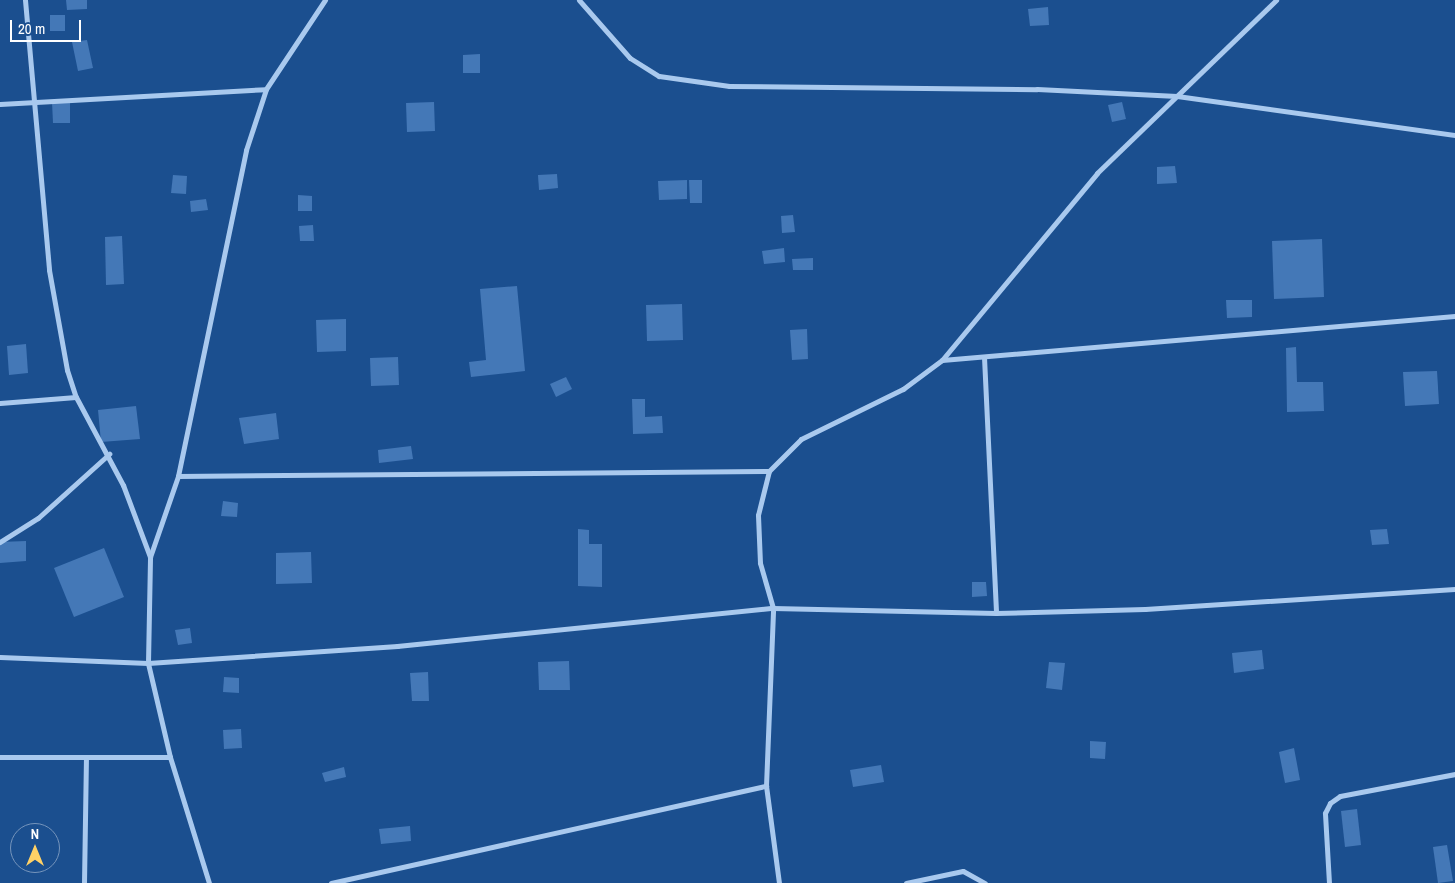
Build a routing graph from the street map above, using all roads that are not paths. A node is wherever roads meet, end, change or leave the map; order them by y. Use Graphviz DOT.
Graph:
graph roads {
  1 [pos="25,0"];
  2 [pos="324,0"];
  3 [pos="578,0"];
  4 [pos="1276,0"];
  5 [pos="266,89"];
  6 [pos="1176,96"];
  7 [pos="33,101"];
  8 [pos="0,104"];
  9 [pos="1455,134"];
  10 [pos="1455,316"];
  11 [pos="984,357"];
  12 [pos="942,360"];
  13 [pos="76,396"];
  14 [pos="0,403"];
  15 [pos="109,454"];
  16 [pos="769,471"];
  17 [pos="178,476"];
  18 [pos="0,542"];
  19 [pos="150,557"];
  20 [pos="1455,589"];
  21 [pos="773,608"];
  22 [pos="996,613"];
  23 [pos="0,657"];
  24 [pos="148,663"];
  25 [pos="0,756"];
  26 [pos="86,757"];
  27 [pos="170,758"];
  28 [pos="1455,774"];
  29 [pos="766,786"];
  30 [pos="84,883"];
  31 [pos="209,883"];
  32 [pos="331,883"];
  33 [pos="779,883"];
  34 [pos="906,883"];
  35 [pos="985,883"];
  36 [pos="1329,883"];
  1 -- 7 [label="street"];
  2 -- 5 [label="street"];
  3 -- 6 [label="street"];
  4 -- 6 [label="street"];
  5 -- 7 [label="street"];
  5 -- 17 [label="street"];
  6 -- 9 [label="street"];
  6 -- 12 [label="street"];
  7 -- 8 [label="street"];
  7 -- 13 [label="street"];
  10 -- 11 [label="street"];
  11 -- 12 [label="street"];
  11 -- 22 [label="street"];
  12 -- 16 [label="street"];
  13 -- 14 [label="street"];
  13 -- 15 [label="street"];
  15 -- 18 [label="street"];
  15 -- 19 [label="street"];
  16 -- 17 [label="street"];
  16 -- 21 [label="street"];
  17 -- 19 [label="street"];
  19 -- 24 [label="street"];
  20 -- 22 [label="street"];
  21 -- 22 [label="street"];
  21 -- 24 [label="street"];
  21 -- 29 [label="street"];
  23 -- 24 [label="street"];
  24 -- 27 [label="street"];
  25 -- 26 [label="street"];
  26 -- 27 [label="street"];
  26 -- 30 [label="street"];
  27 -- 31 [label="street"];
  28 -- 36 [label="street"];
  29 -- 32 [label="street"];
  29 -- 33 [label="street"];
  34 -- 35 [label="street"];
}
